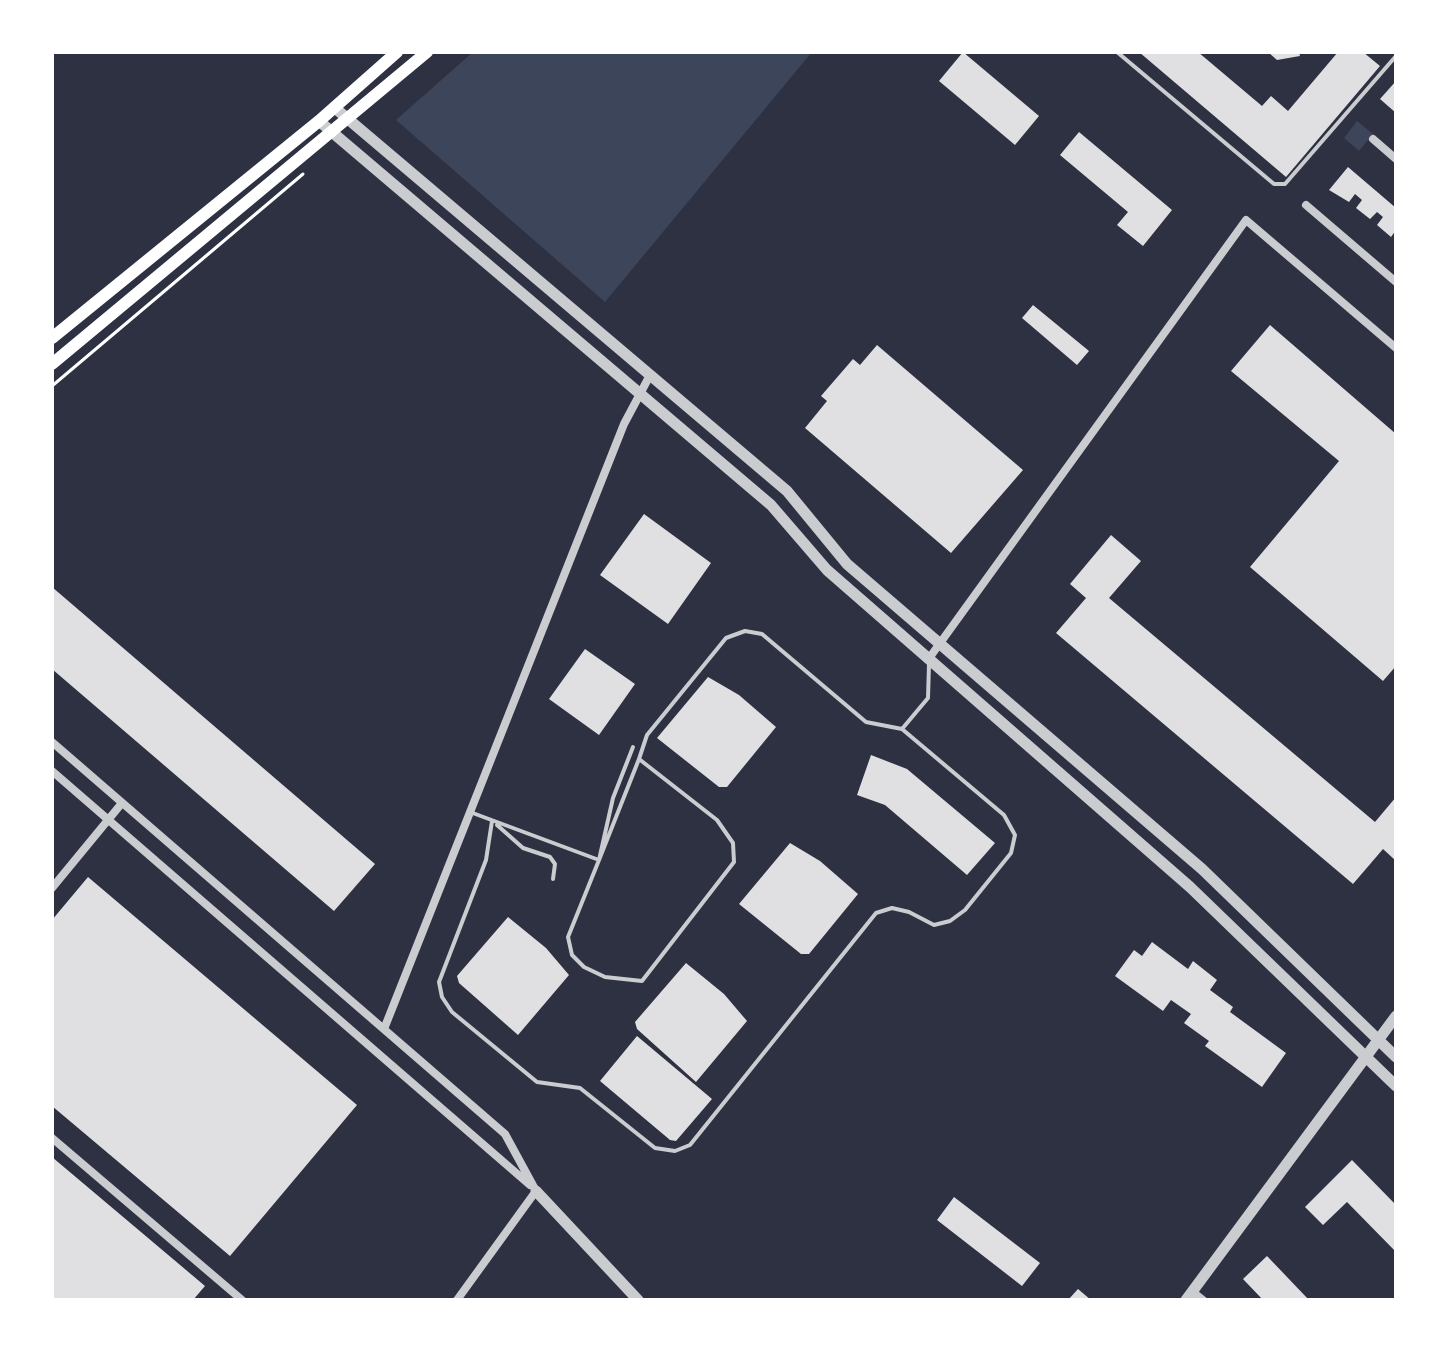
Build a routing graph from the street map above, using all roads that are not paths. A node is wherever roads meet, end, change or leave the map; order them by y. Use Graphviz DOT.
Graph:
graph roads {
  1 [pos="397,52"];
  2 [pos="427,52"];
  3 [pos="1117,52"];
  4 [pos="1396,56"];
  5 [pos="335,108"];
  6 [pos="348,119"];
  7 [pos="319,121"];
  8 [pos="332,133"];
  9 [pos="1373,139"];
  10 [pos="1396,159"];
  11 [pos="1306,205"];
  12 [pos="1396,282"];
  13 [pos="52,338"];
  14 [pos="1394,344"];
  15 [pos="52,364"];
  16 [pos="649,377"];
  17 [pos="643,394"];
  18 [pos="940,644"];
  19 [pos="930,657"];
  20 [pos="902,729"];
  21 [pos="52,742"];
  22 [pos="633,747"];
  23 [pos="639,759"];
  24 [pos="52,771"];
  25 [pos="122,803"];
  26 [pos="468,812"];
  27 [pos="108,820"];
  28 [pos="492,821"];
  29 [pos="599,860"];
  30 [pos="553,879"];
  31 [pos="52,888"];
  32 [pos="1396,1016"];
  33 [pos="384,1029"];
  34 [pos="1378,1039"];
  35 [pos="1367,1055"];
  36 [pos="1396,1057"];
  37 [pos="1396,1086"];
  38 [pos="52,1138"];
  39 [pos="536,1191"];
  40 [pos="1194,1297"];
  41 [pos="242,1300"];
  42 [pos="457,1300"];
  43 [pos="638,1300"];
  1 -- 5 [label="main road"];
  2 -- 6 [label="main road"];
  3 -- 4 [label="lane"];
  5 -- 6 [label="street"];
  5 -- 7 [label="main road"];
  6 -- 8 [label="main road"];
  6 -- 16 [label="street"];
  7 -- 8 [label="street"];
  7 -- 13 [label="main road"];
  8 -- 15 [label="main road"];
  8 -- 17 [label="street"];
  9 -- 10 [label="street"];
  11 -- 12 [label="street"];
  14 -- 18 [label="street"];
  16 -- 17 [label="street"];
  16 -- 18 [label="street"];
  17 -- 19 [label="street"];
  17 -- 26 [label="street"];
  18 -- 19 [label="street"];
  18 -- 34 [label="street"];
  19 -- 20 [label="lane"];
  19 -- 35 [label="street"];
  20 -- 23 [label="lane"];
  20 -- 28 [label="lane"];
  21 -- 25 [label="street"];
  22 -- 29 [label="lane"];
  23 -- 29 [label="lane"];
  23 -- 29 [label="lane"];
  24 -- 27 [label="street"];
  25 -- 27 [label="street"];
  25 -- 33 [label="street"];
  26 -- 28 [label="lane"];
  26 -- 33 [label="street"];
  27 -- 31 [label="street"];
  27 -- 39 [label="street"];
  28 -- 29 [label="lane"];
  28 -- 30 [label="lane"];
  32 -- 34 [label="street"];
  33 -- 39 [label="street"];
  34 -- 35 [label="street"];
  34 -- 36 [label="street"];
  35 -- 37 [label="street"];
  35 -- 40 [label="street"];
  38 -- 41 [label="street"];
  39 -- 42 [label="street"];
  39 -- 43 [label="street"];
}
